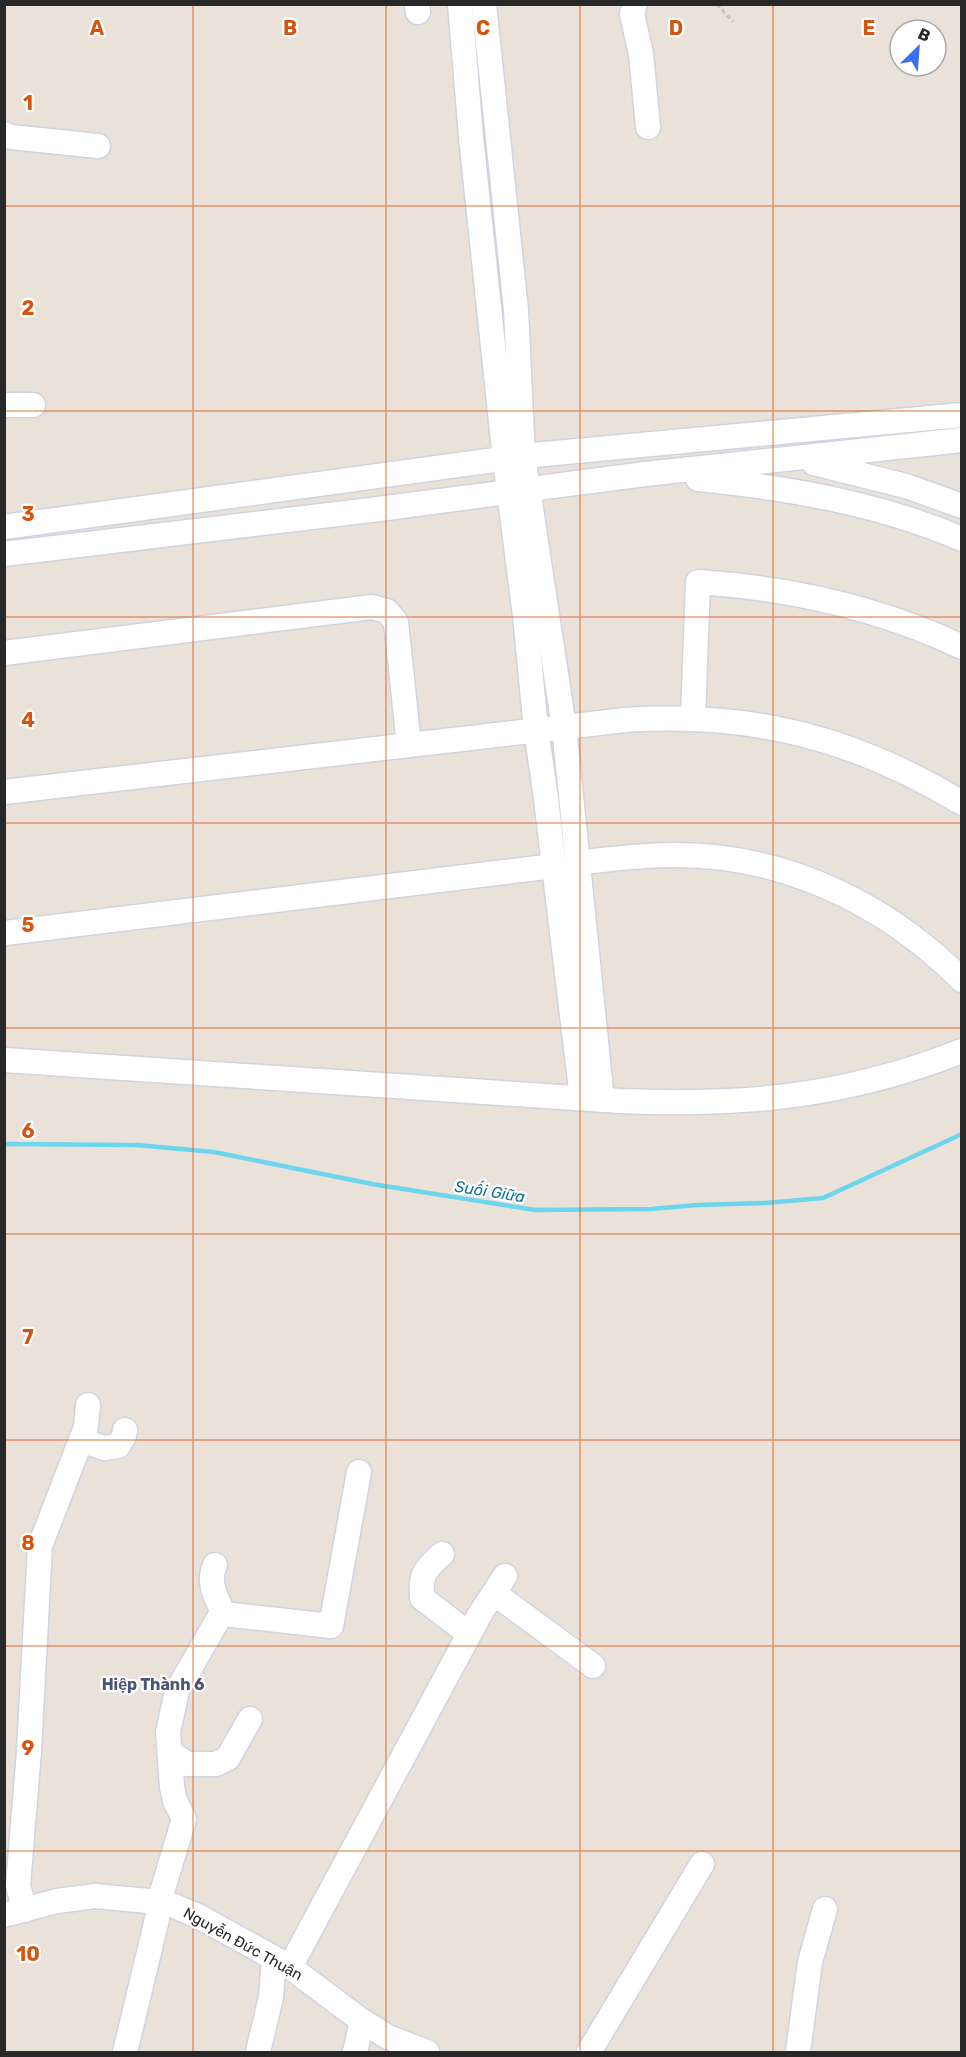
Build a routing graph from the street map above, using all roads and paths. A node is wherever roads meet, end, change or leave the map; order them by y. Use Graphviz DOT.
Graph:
graph roads {
  1 [pos="460,4"];
  2 [pos="484,4"];
  3 [pos="635,4"];
  4 [pos="717,4"];
  5 [pos="733,22"];
  6 [pos="648,127"];
  7 [pos="4,134"];
  8 [pos="98,146"];
  9 [pos="4,405"];
  10 [pos="33,405"];
  11 [pos="962,415"];
  12 [pos="962,440"];
  13 [pos="514,458"];
  14 [pos="789,459"];
  15 [pos="645,474"];
  16 [pos="519,491"];
  17 [pos="962,506"];
  18 [pos="4,527"];
  19 [pos="962,539"];
  20 [pos="4,554"];
  21 [pos="962,647"];
  22 [pos="4,653"];
  23 [pos="693,718"];
  24 [pos="564,727"];
  25 [pos="536,730"];
  26 [pos="409,745"];
  27 [pos="4,792"];
  28 [pos="962,803"];
  29 [pos="566,864"];
  30 [pos="5,933"];
  31 [pos="962,980"];
  32 [pos="962,1051"];
  33 [pos="4,1060"];
  34 [pos="592,1099"];
  35 [pos="88,1405"];
  36 [pos="125,1430"];
  37 [pos="81,1440"];
  38 [pos="359,1472"];
  39 [pos="442,1554"];
  40 [pos="215,1565"];
  41 [pos="224,1614"];
  42 [pos="470,1634"];
  43 [pos="593,1666"];
  44 [pos="250,1719"];
  45 [pos="170,1752"];
  46 [pos="702,1864"];
  47 [pos="159,1902"];
  48 [pos="825,1909"];
  49 [pos="15,1912"];
  50 [pos="282,1963"];
  51 [pos="362,2021"];
  52 [pos="125,2052"];
  53 [pos="258,2052"];
  54 [pos="355,2052"];
  55 [pos="427,2052"];
  56 [pos="589,2052"];
  57 [pos="798,2052"];
  1 -- 13 [label="street"];
  2 -- 13 [label="street"];
  3 -- 6 [label="street"];
  4 -- 5 [label="path"];
  7 -- 8 [label="street"];
  9 -- 10 [label="street"];
  11 -- 13 [label="street"];
  12 -- 14 [label="street"];
  13 -- 16 [label="street"];
  13 -- 18 [label="street"];
  14 -- 15 [label="street"];
  14 -- 17 [label="street"];
  15 -- 16 [label="street"];
  15 -- 19 [label="street"];
  16 -- 20 [label="street"];
  16 -- 24 [label="street"];
  16 -- 25 [label="street"];
  21 -- 23 [label="street"];
  22 -- 26 [label="street"];
  23 -- 24 [label="street"];
  23 -- 28 [label="street"];
  24 -- 25 [label="street"];
  24 -- 29 [label="street"];
  25 -- 26 [label="street"];
  25 -- 29 [label="street"];
  26 -- 27 [label="street"];
  29 -- 30 [label="street"];
  29 -- 31 [label="street"];
  29 -- 34 [label="street"];
  32 -- 34 [label="street"];
  33 -- 34 [label="street"];
  35 -- 37 [label="street"];
  36 -- 37 [label="street"];
  37 -- 49 [label="street"];
  38 -- 41 [label="street"];
  39 -- 42 [label="street"];
  40 -- 41 [label="street"];
  41 -- 45 [label="street"];
  42 -- 43 [label="street"];
  42 -- 50 [label="street"];
  44 -- 45 [label="street"];
  45 -- 47 [label="street"];
  46 -- 56 [label="street"];
  47 -- 49 [label="street, Nguyễn Đức Thuận"];
  47 -- 50 [label="street, Nguyễn Đức Thuận"];
  47 -- 52 [label="street"];
  48 -- 57 [label="street"];
  50 -- 51 [label="street, Nguyễn Đức Thuận"];
  50 -- 53 [label="street"];
  51 -- 54 [label="street"];
  51 -- 55 [label="street, Nguyễn Đức Thuận"];
}
